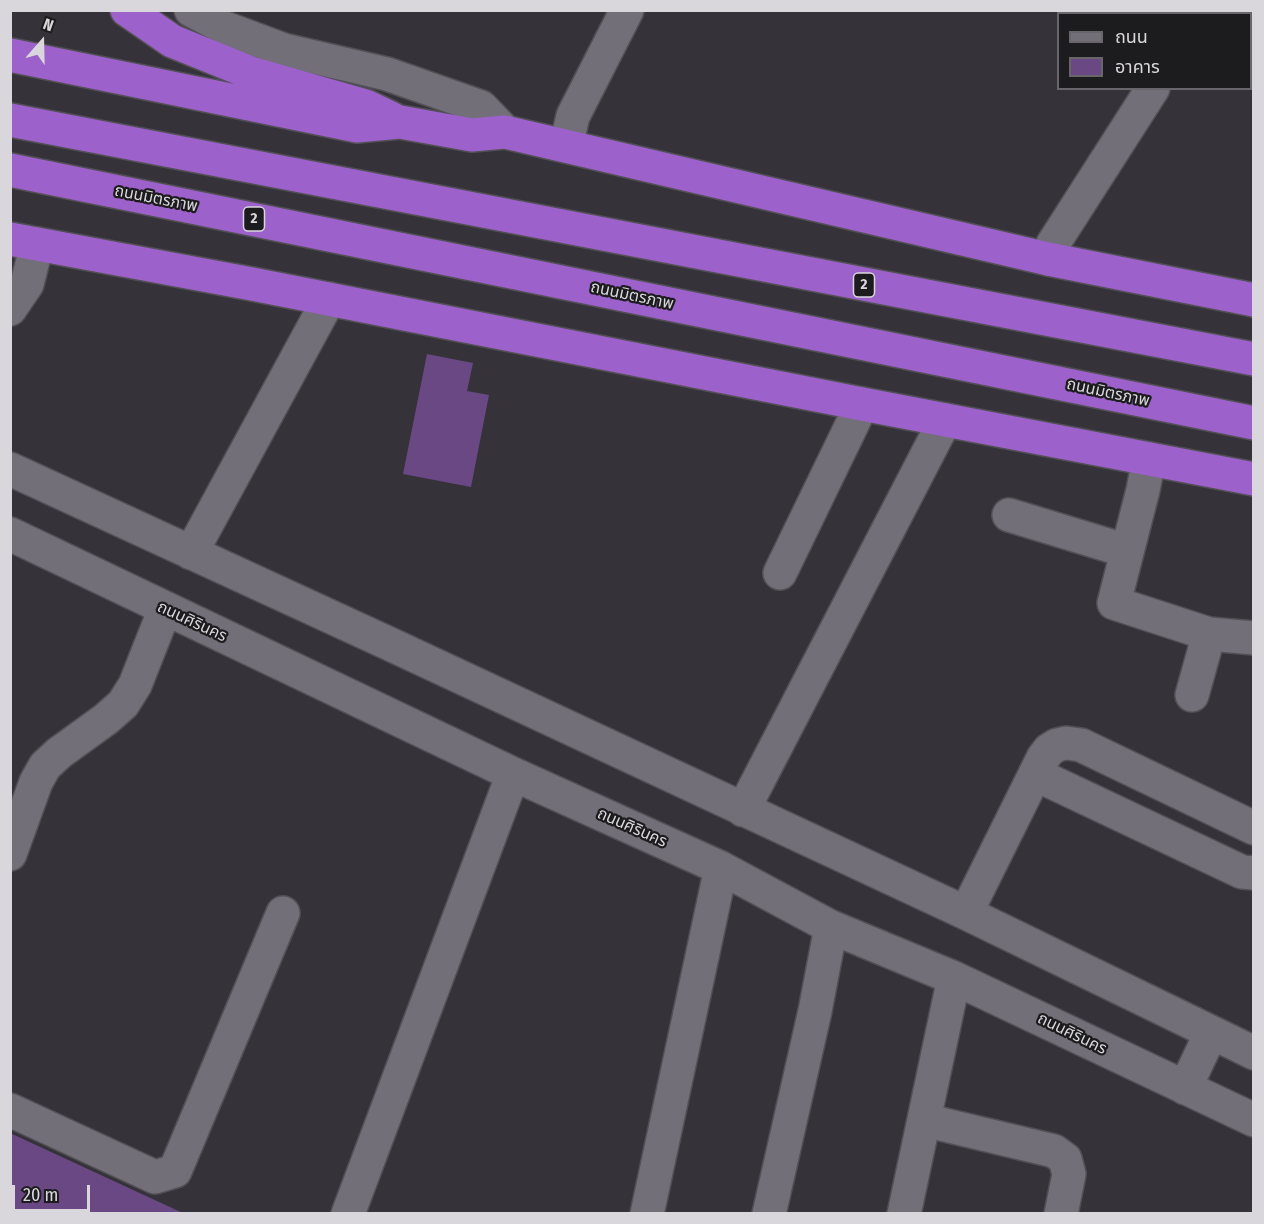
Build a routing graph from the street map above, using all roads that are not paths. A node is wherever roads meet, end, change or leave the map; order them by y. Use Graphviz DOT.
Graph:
graph roads {
  1 [pos="127,10"];
  2 [pos="191,10"];
  3 [pos="627,10"];
  4 [pos="232,19"];
  5 [pos="10,55"];
  6 [pos="1152,90"];
  7 [pos="10,120"];
  8 [pos="400,122"];
  9 [pos="505,132"];
  10 [pos="566,146"];
  11 [pos="10,170"];
  12 [pos="24,242"];
  13 [pos="1048,259"];
  14 [pos="329,299"];
  15 [pos="1254,300"];
  16 [pos="10,309"];
  17 [pos="1254,359"];
  18 [pos="862,404"];
  19 [pos="945,420"];
  20 [pos="1254,423"];
  21 [pos="1149,459"];
  22 [pos="10,469"];
  23 [pos="1254,478"];
  24 [pos="1009,515"];
  25 [pos="10,534"];
  26 [pos="1127,551"];
  27 [pos="191,553"];
  28 [pos="780,573"];
  29 [pos="165,609"];
  30 [pos="1209,634"];
  31 [pos="1254,638"];
  32 [pos="1192,695"];
  33 [pos="513,774"];
  34 [pos="1035,774"];
  35 [pos="743,810"];
  36 [pos="1254,828"];
  37 [pos="10,854"];
  38 [pos="721,868"];
  39 [pos="1254,873"];
  40 [pos="283,913"];
  41 [pos="966,913"];
  42 [pos="831,927"];
  43 [pos="954,978"];
  44 [pos="1211,1033"];
  45 [pos="1254,1053"];
  46 [pos="1185,1088"];
  47 [pos="10,1110"];
  48 [pos="924,1120"];
  49 [pos="1254,1120"];
  50 [pos="348,1214"];
  51 [pos="647,1214"];
  52 [pos="769,1214"];
  53 [pos="904,1214"];
  54 [pos="1061,1214"];
  1 -- 8 [label="highway"];
  2 -- 4 [label="street"];
  3 -- 10 [label="street"];
  4 -- 9 [label="street"];
  5 -- 8 [label="highway"];
  6 -- 13 [label="street"];
  7 -- 17 [label="highway, 2"];
  8 -- 9 [label="highway"];
  9 -- 10 [label="highway"];
  10 -- 13 [label="highway"];
  11 -- 20 [label="highway, ถนนมิตรภาพ / 2"];
  12 -- 14 [label="highway"];
  12 -- 16 [label="street"];
  13 -- 15 [label="highway"];
  14 -- 18 [label="highway"];
  14 -- 27 [label="street"];
  18 -- 19 [label="highway"];
  18 -- 28 [label="street"];
  19 -- 21 [label="highway"];
  19 -- 35 [label="street"];
  21 -- 23 [label="highway"];
  21 -- 26 [label="street"];
  22 -- 27 [label="street"];
  24 -- 26 [label="street"];
  25 -- 29 [label="street, ถนนศิรินคร"];
  26 -- 30 [label="street"];
  27 -- 35 [label="street"];
  29 -- 33 [label="street, ถนนศิรินคร"];
  29 -- 37 [label="street"];
  30 -- 31 [label="street"];
  30 -- 32 [label="street"];
  33 -- 38 [label="street, ถนนศิรินคร"];
  33 -- 50 [label="street"];
  34 -- 36 [label="street"];
  34 -- 39 [label="street"];
  34 -- 41 [label="street"];
  35 -- 41 [label="street"];
  38 -- 42 [label="street, ถนนศิรินคร"];
  38 -- 51 [label="street"];
  40 -- 47 [label="street"];
  41 -- 44 [label="street"];
  42 -- 43 [label="street, ถนนศิรินคร"];
  42 -- 52 [label="street"];
  43 -- 46 [label="street, ถนนศิรินคร"];
  43 -- 48 [label="street"];
  44 -- 45 [label="street"];
  44 -- 46 [label="street"];
  46 -- 49 [label="street, ถนนศิรินคร"];
  48 -- 53 [label="street"];
  48 -- 54 [label="street"];
}
